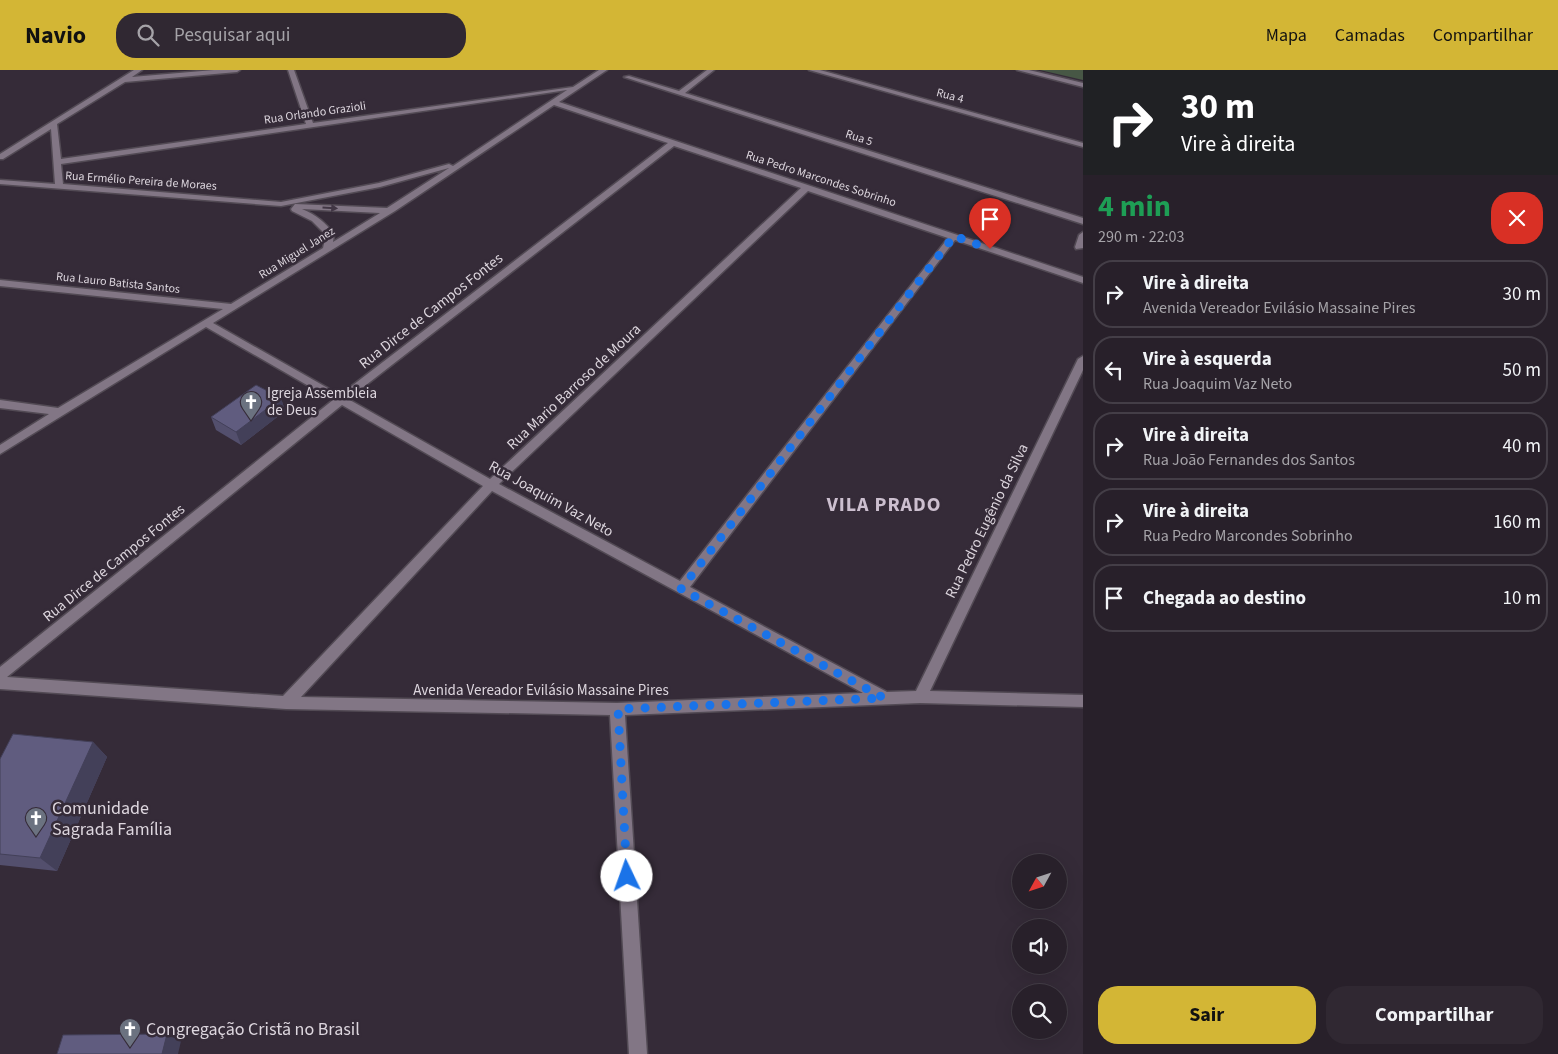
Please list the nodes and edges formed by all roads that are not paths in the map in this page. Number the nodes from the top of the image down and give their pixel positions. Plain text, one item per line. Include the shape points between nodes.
1 (139, 70) edge
2 (237, 70) edge
3 (290, 70) edge
4 (604, 70) edge
5 (711, 70) edge
6 (812, 70) edge
7 (1020, 70) edge
8 (627, 77) dead end
9 (123, 80) junction
10 (1083, 85) edge
11 (578, 87) junction
12 (681, 94) junction
13 (552, 102) junction
14 (310, 124) junction
15 (54, 125) junction
16 (673, 143) junction
17 (1083, 145) edge
18 (0, 157) edge
19 (56, 162) junction
20 (463, 162) junction
21 (0, 182) edge
22 (59, 188) junction
23 (807, 188) junction
24 (281, 204) junction
25 (388, 211) junction
26 (1083, 221) edge
27 (1083, 235) edge
28 (954, 236) junction
29 (1079, 247) dead end
30 (326, 250) junction
31 (1083, 280) edge
32 (0, 283) edge
33 (233, 307) junction
34 (207, 324) junction
35 (1083, 358) edge
36 (342, 399) junction
37 (0, 404) edge
38 (59, 412) junction
39 (0, 450) edge
40 (491, 485) junction
41 (681, 589) junction
42 (0, 675) edge
43 (0, 683) edge
44 (920, 697) junction
45 (884, 698) junction
46 (1083, 701) edge
47 (286, 703) junction
48 (618, 709) junction
49 (638, 1054) edge

1 - 9 street
2 - 9 street
3 - 14 street
4 - 11 street, Rua Miguel Janez
5 - 12 street
6 - 17 street, Rua 4
7 - 10 street
8 - 12 street, Rua 5
9 - 15 street
11 - 13 street, Rua Miguel Janez
11 - 14 street, Rua Orlando Grazioli
12 - 26 street, Rua 5
13 - 16 street, Rua Pedro Marcondes Sobrinho
13 - 20 street, Rua Miguel Janez
14 - 19 street, Rua Orlando Grazioli
15 - 18 street
15 - 19 street
16 - 23 street, Rua Pedro Marcondes Sobrinho
16 - 36 street, Rua Dirce de Campos Fontes
19 - 22 street
20 - 24 street, Rua Ermélio Pereira de Moraes via 380,185
20 - 25 street, Rua Miguel Janez
21 - 22 street, Rua Ermélio Pereira de Moraes
22 - 24 street, Rua Ermélio Pereira de Moraes
23 - 28 street, Rua Pedro Marcondes Sobrinho
23 - 40 street, Rua Mario Barroso de Moura
24 -> 25 street, Rua Ermélio Pereira de Moraes
24 - 30 street, Rua Ermélio Pereira de Moraes via 324,224 330,234
25 - 30 street, Rua Miguel Janez
27 - 29 street
28 - 31 street, Rua Pedro Marcondes Sobrinho
28 - 41 street
30 - 33 street, Rua Miguel Janez
32 - 33 street, Rua Lauro Batista Santos
33 - 34 street, Rua Miguel Janez
34 - 36 street, Rua Joaquim Vaz Neto
34 - 38 street, Rua Miguel Janez
35 - 44 street, Rua Pedro Eugênio da Silva
36 - 40 street, Rua Joaquim Vaz Neto
36 - 42 street, Rua Dirce de Campos Fontes
37 - 38 street
38 - 39 street, Rua Miguel Janez
40 - 41 street, Rua Joaquim Vaz Neto
40 - 47 street, Rua Mario Barroso de Moura
41 - 45 street, Rua Joaquim Vaz Neto
43 - 47 street, Avenida Vereador Evilásio Massaine Pires
44 - 45 street, Avenida Vereador Evilásio Massaine Pires
44 - 46 street, Avenida Vereador Evilásio Massaine Pires
45 - 48 street, Avenida Vereador Evilásio Massaine Pires
47 - 48 street, Avenida Vereador Evilásio Massaine Pires
48 - 49 street

